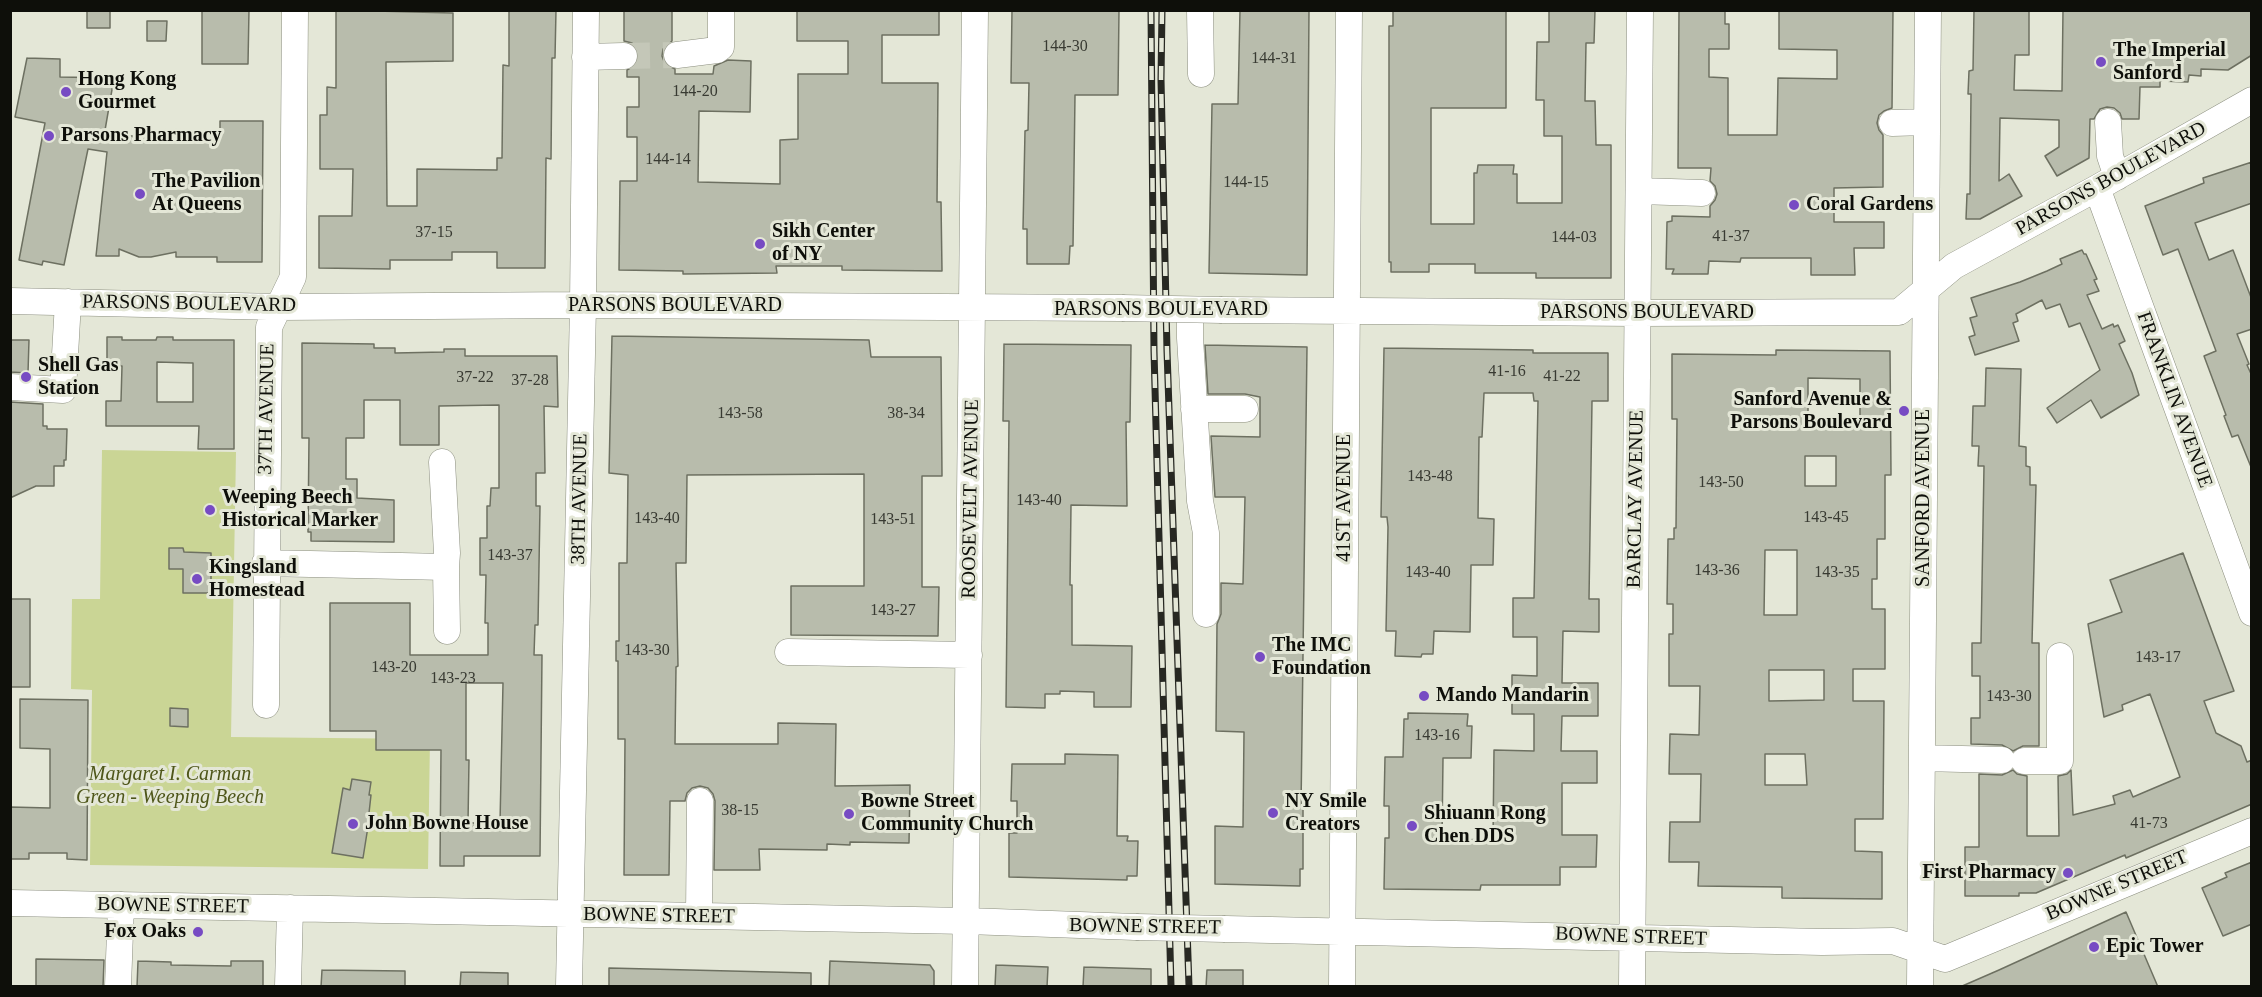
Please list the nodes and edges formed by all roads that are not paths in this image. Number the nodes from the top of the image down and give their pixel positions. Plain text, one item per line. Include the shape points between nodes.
1 (295, 10) edge
2 (586, 10) edge
3 (721, 10) edge
4 (975, 10) edge
5 (1200, 10) edge
6 (1350, 10) edge
7 (1640, 10) edge
8 (1928, 10) edge
9 (677, 55) tunnel mouth
10 (624, 56) tunnel mouth
11 (585, 57) junction
12 (1200, 74) dead end
13 (2252, 100) edge
14 (1927, 122) junction
15 (2108, 122) dead end
16 (1892, 123) dead end
17 (2107, 182) junction
18 (1639, 192) junction
19 (1702, 193) dead end
20 (1926, 290) junction
21 (10, 301) edge
22 (68, 302) junction
23 (583, 305) junction
24 (279, 307) junction
25 (972, 309) junction
26 (1190, 310) junction
27 (1347, 310) junction
28 (1638, 313) junction
29 (10, 387) edge
30 (1194, 409) junction
31 (1245, 409) dead end
32 (442, 462) dead end
33 (265, 563) junction
34 (446, 567) junction
35 (2252, 613) edge
36 (1206, 614) dead end
37 (447, 631) dead end
38 (788, 652) dead end
39 (969, 656) junction
40 (2060, 656) dead end
41 (266, 705) dead end
42 (1922, 758) junction
43 (700, 801) dead end
44 (2252, 831) edge
45 (10, 903) edge
46 (125, 905) junction
47 (290, 908) junction
48 (572, 915) junction
49 (699, 916) junction
50 (967, 921) junction
51 (1342, 930) junction
52 (1632, 937) junction
53 (1921, 951) junction
54 (118, 987) edge
55 (127, 987) edge
56 (288, 987) edge
57 (569, 987) edge
58 (965, 987) edge
59 (1342, 987) edge
60 (1632, 987) edge
61 (1920, 987) edge

1 - 24 street, 37TH AVENUE via 293,277
2 - 11 street, 38TH AVENUE
3 - 9 street via 721,47
4 - 25 street, ROOSEVELT AVENUE
5 - 12 street
6 - 27 street, 41ST AVENUE
7 - 18 street, BARCLAY AVENUE
8 - 14 street, SANFORD AVENUE
10 - 11 street
11 - 23 street, 38TH AVENUE
13 - 17 street, PARSONS BOULEVARD
14 - 16 street
14 - 20 street, SANFORD AVENUE
15 - 17 street, FRANKLIN AVENUE
17 - 20 street, PARSONS BOULEVARD via 1954,266
17 - 35 street, FRANKLIN AVENUE
18 - 19 street
18 - 28 street, BARCLAY AVENUE
20 - 28 street, PARSONS BOULEVARD via 1899,312
20 - 42 street, SANFORD AVENUE
21 - 22 street, PARSONS BOULEVARD
22 - 24 street, PARSONS BOULEVARD
22 - 29 street via 63,390
23 - 24 street, PARSONS BOULEVARD
23 - 25 street, PARSONS BOULEVARD
23 - 48 street, 38TH AVENUE
24 - 33 street, 37TH AVENUE via 269,327
25 - 26 street, PARSONS BOULEVARD, bridge
25 - 39 street, ROOSEVELT AVENUE
26 - 27 street, PARSONS BOULEVARD, bridge
26 - 30 street
27 - 28 street, PARSONS BOULEVARD
27 - 51 street, 41ST AVENUE
28 - 52 street, BARCLAY AVENUE
30 - 31 street
30 - 36 street via 1206,533
32 - 34 street
33 - 34 street
33 - 41 street, 37TH AVENUE
34 - 37 street
38 - 39 street
39 - 50 street, ROOSEVELT AVENUE
40 - 42 street via 2060,761
42 - 53 street, SANFORD AVENUE
43 - 49 street
44 - 53 street, BOWNE STREET via 1945,959
45 - 46 street, BOWNE STREET
46 - 47 street, BOWNE STREET
46 - 54 street
46 - 55 street
47 - 48 street, BOWNE STREET
47 - 56 street
48 - 49 street, BOWNE STREET
48 - 57 street, 38TH AVENUE
49 - 50 street, BOWNE STREET
50 - 51 street, BOWNE STREET, bridge
50 - 58 street, ROOSEVELT AVENUE
51 - 52 street, BOWNE STREET
51 - 59 street, 41ST AVENUE
52 - 53 street, BOWNE STREET via 1893,941
52 - 60 street, BARCLAY AVENUE
53 - 61 street, SANFORD AVENUE

